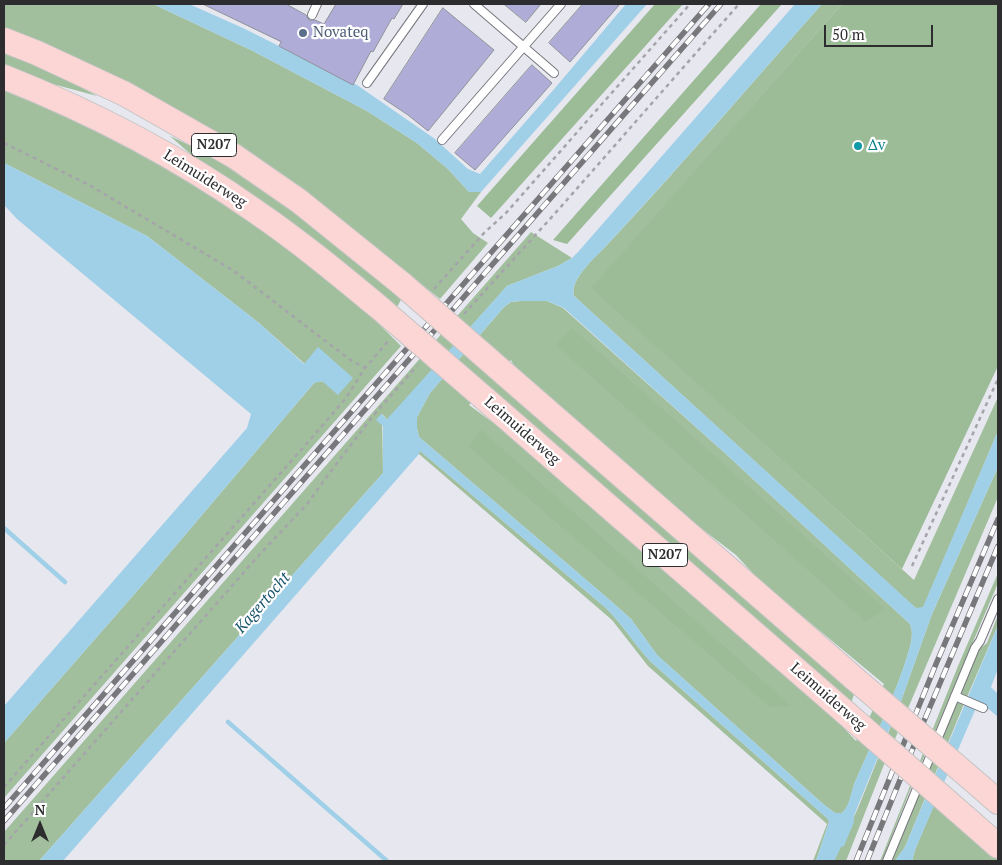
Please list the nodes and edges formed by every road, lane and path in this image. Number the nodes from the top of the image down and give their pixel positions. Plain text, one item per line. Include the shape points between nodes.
1 (317, 4) edge
2 (423, 4) edge
3 (474, 4) edge
4 (561, 4) edge
5 (690, 4) edge
6 (739, 4) edge
7 (312, 15) dead end
8 (4, 40) edge
9 (523, 46) junction
10 (554, 73) dead end
11 (4, 77) edge
12 (367, 83) dead end
13 (442, 140) dead end
14 (4, 143) edge
15 (496, 222) dead end
16 (464, 314) dead end
17 (419, 365) dead end
18 (365, 368) dead end
19 (360, 375) dead end
20 (998, 379) edge
21 (912, 566) dead end
22 (998, 598) edge
23 (955, 696) junction
24 (983, 708) dead end
25 (4, 787) edge
26 (990, 795) edge
27 (4, 845) edge
28 (998, 846) edge
29 (887, 861) edge

1 - 7 lane
2 - 12 lane
3 - 9 lane
4 - 9 lane
5 - 15 path
6 - 16 path
8 - 26 main road, N207, bridge via 126,94 234,156 299,201 402,284
9 - 10 lane
9 - 13 lane
11 - 28 main road, Leimuiderweg / N207, bridge via 111,124 173,158 255,210 318,256
14 - 18 path via 89,185 234,271
17 - 27 path via 373,416 308,503
19 - 25 path via 322,426
20 - 21 path
22 - 23 lane
23 - 24 lane
23 - 29 lane

